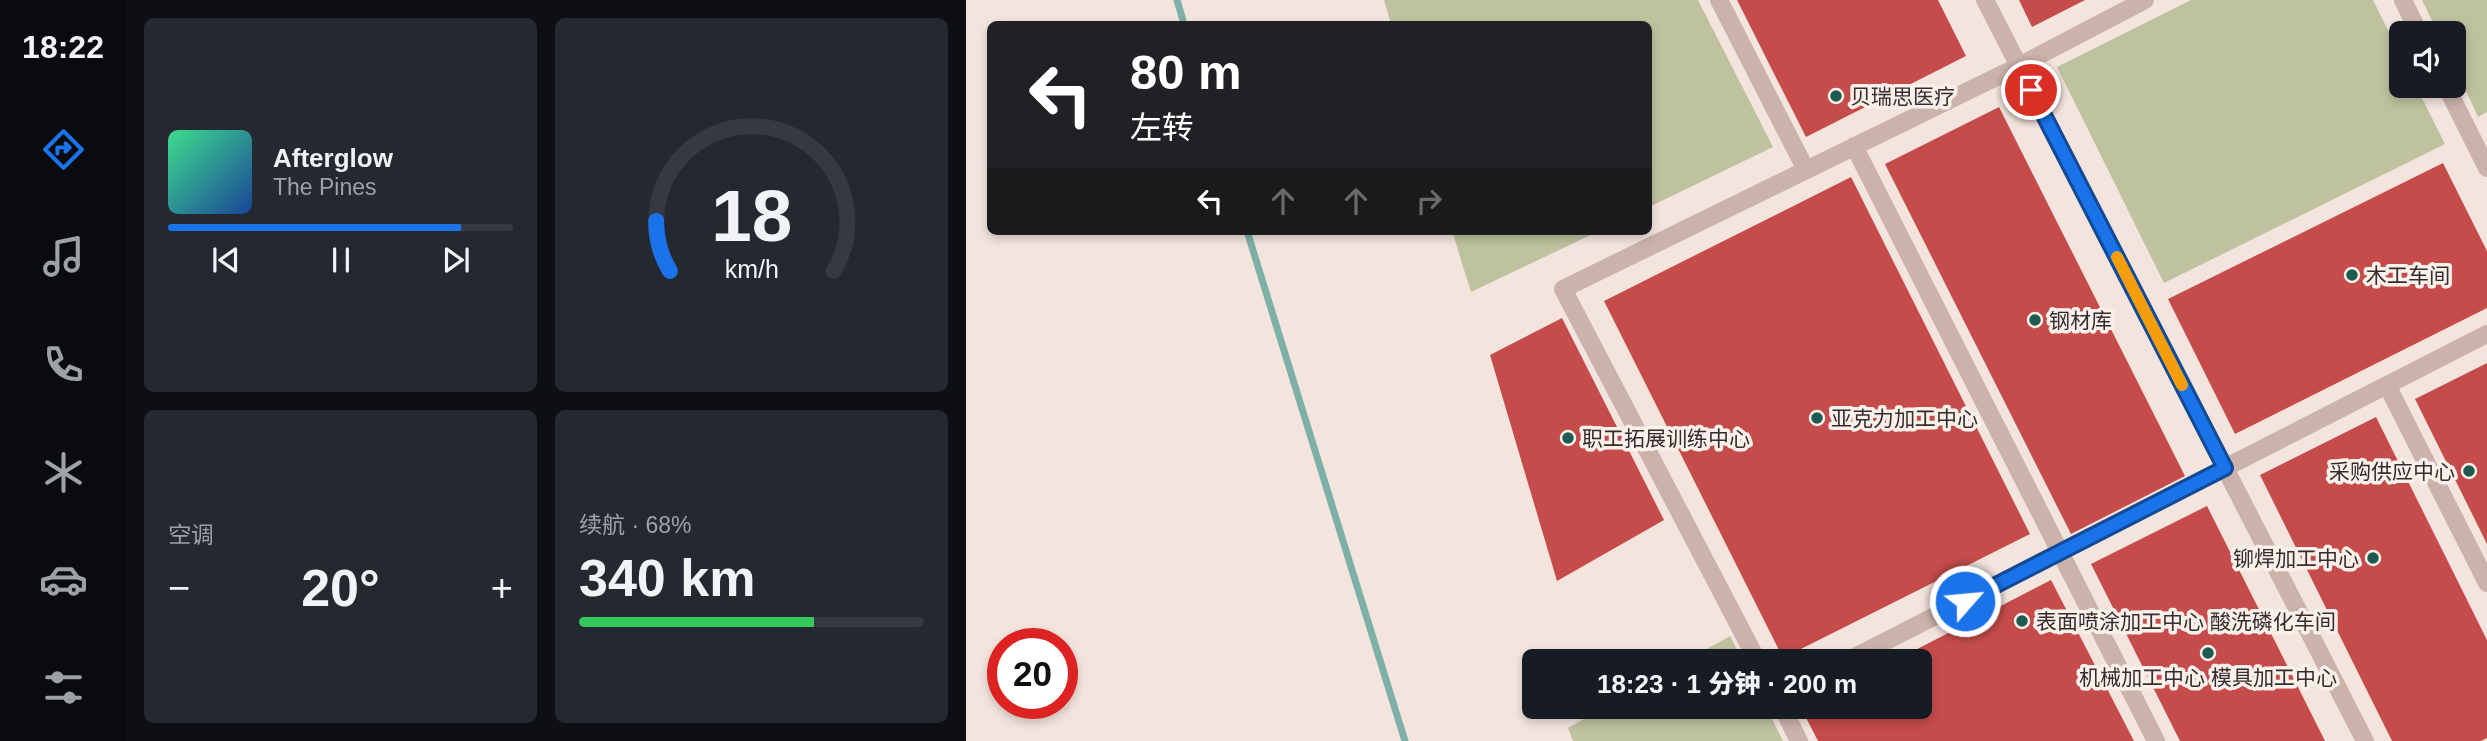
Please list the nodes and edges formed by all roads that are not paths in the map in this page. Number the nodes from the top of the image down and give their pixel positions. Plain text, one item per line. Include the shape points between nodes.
1 (1719, 0) edge
2 (1985, 0) edge
3 (2145, 0) edge
4 (2403, 0) edge
5 (2413, 21) edge
6 (2019, 66) junction
7 (2452, 98) edge
8 (1854, 146) junction
9 (2487, 168) edge
10 (1806, 170) junction
11 (2487, 334) edge
12 (2386, 385) junction
13 (2225, 468) junction
14 (2060, 552) junction
15 (2487, 583) edge
16 (1751, 649) edge
17 (1870, 649) edge
18 (1788, 719) edge
19 (1799, 741) edge
20 (2156, 741) edge
21 (2365, 741) edge

1 - 10 lane
2 - 6 lane
3 - 6 lane
4 - 5 lane
6 - 8 lane
6 - 13 lane
7 - 9 lane
8 - 10 lane
8 - 14 lane
10 - 16 lane via 1563,289
11 - 12 lane
12 - 13 lane
12 - 15 lane
13 - 14 lane
13 - 21 lane
14 - 17 lane
14 - 20 lane
18 - 19 lane

